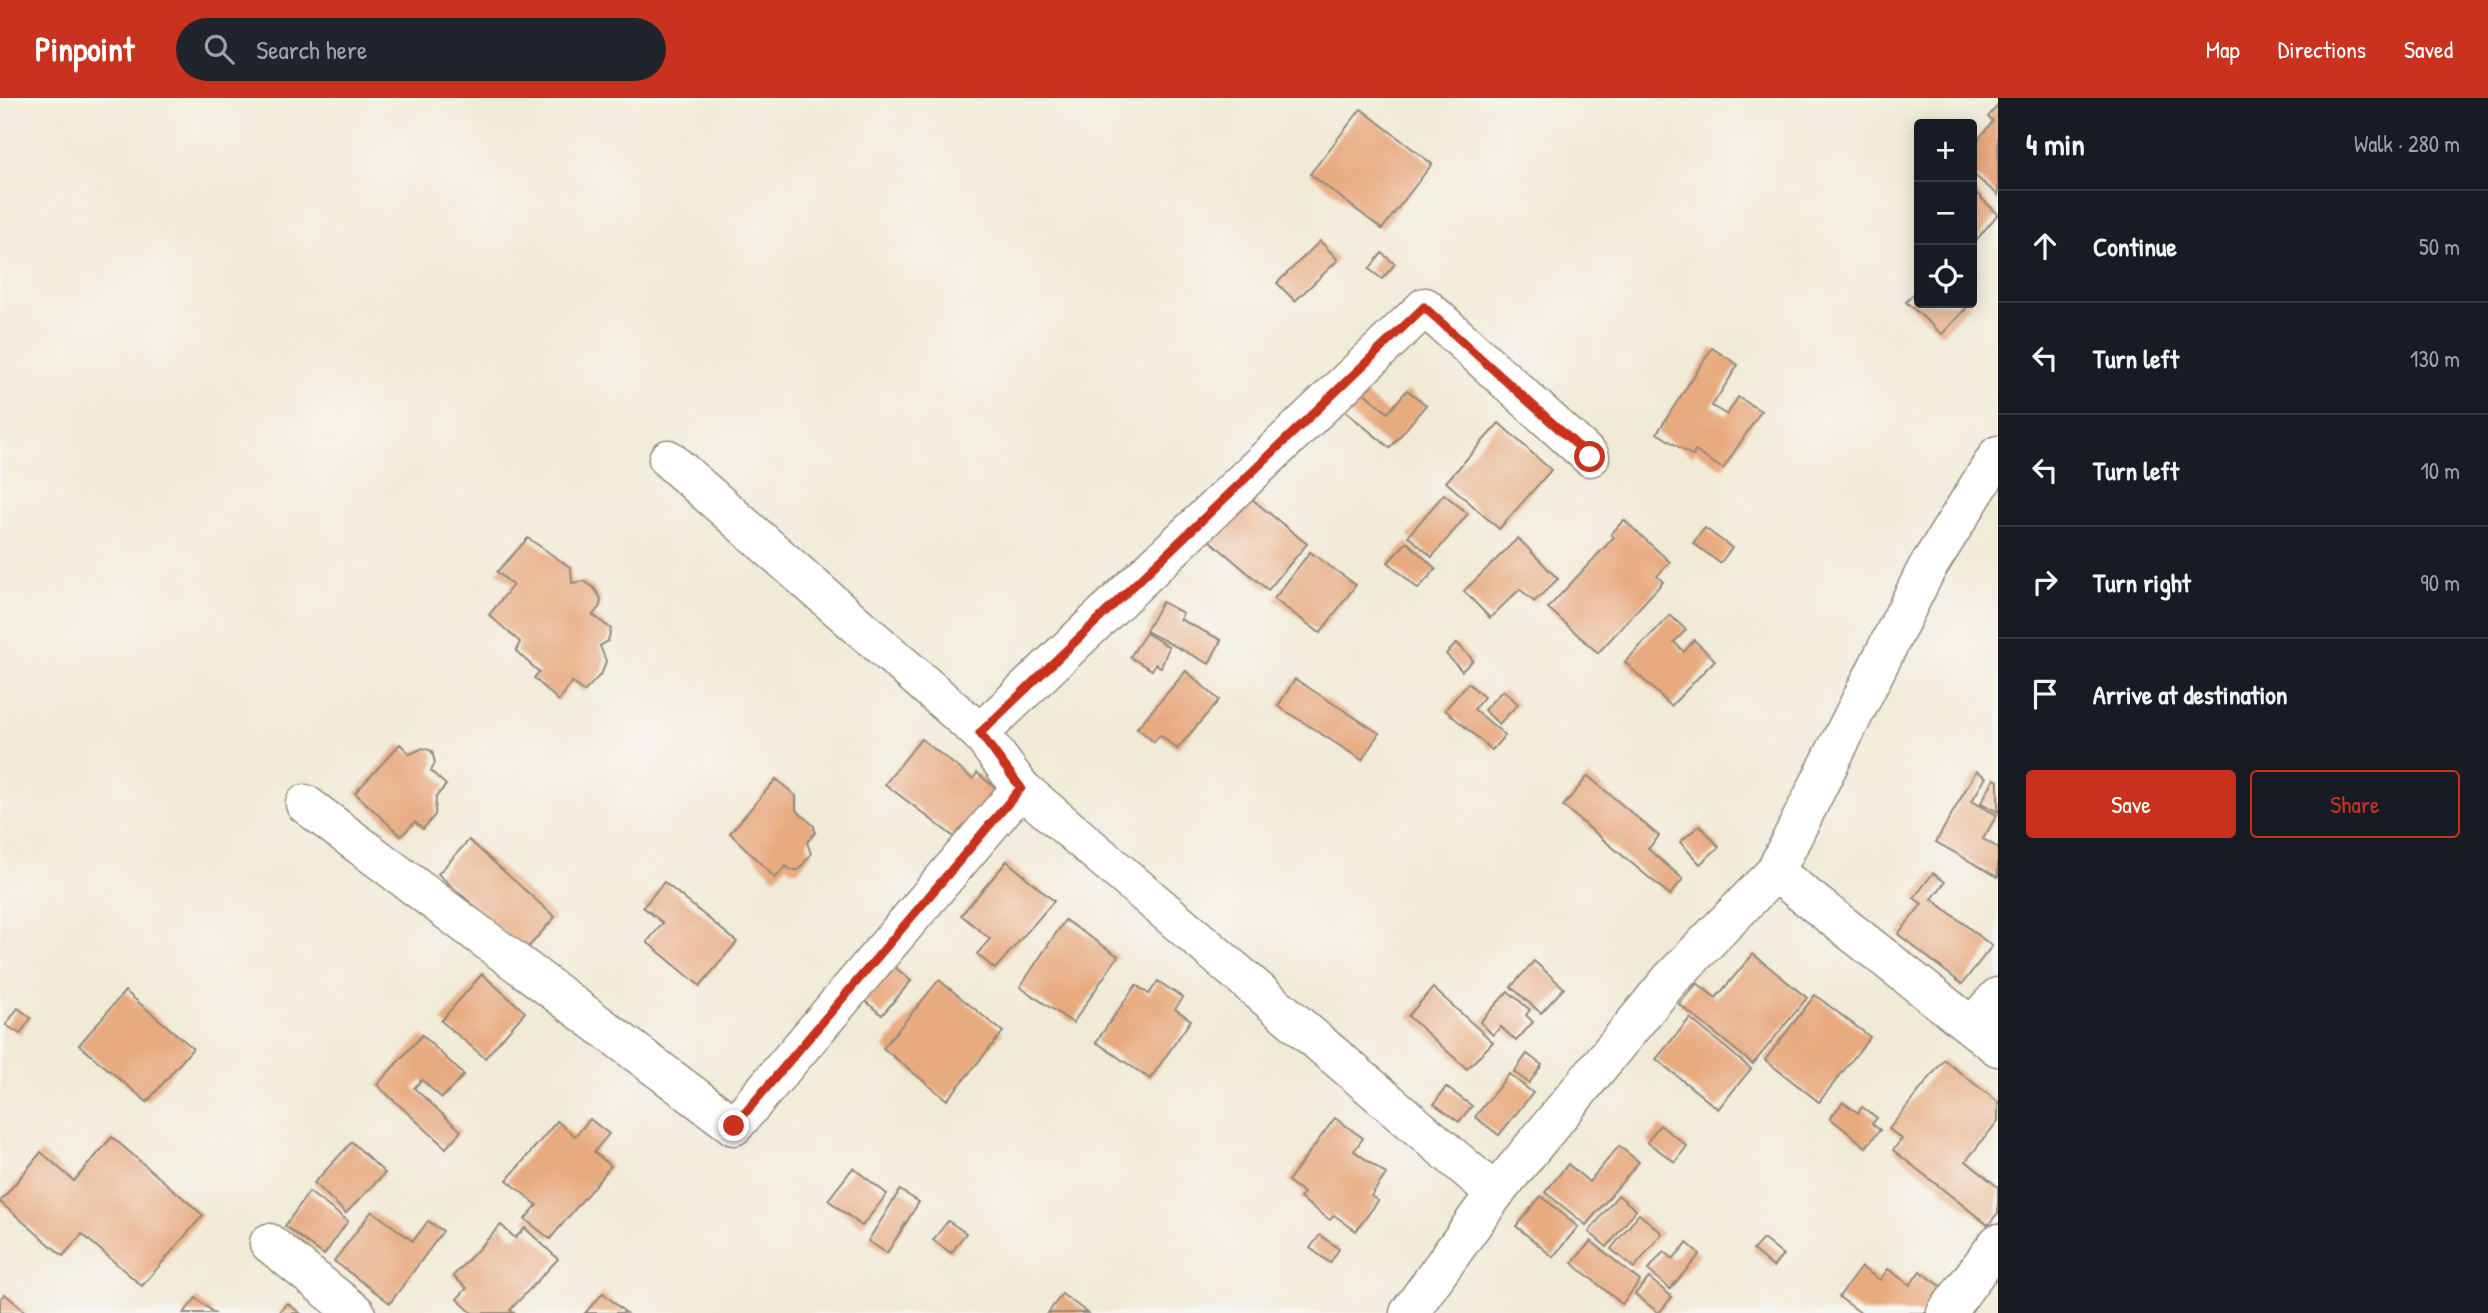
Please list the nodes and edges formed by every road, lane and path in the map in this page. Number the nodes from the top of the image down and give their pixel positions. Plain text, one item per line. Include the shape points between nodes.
1 (1998, 455) edge
2 (1590, 457) dead end
3 (668, 459) dead end
4 (980, 733) junction
5 (1021, 788) junction
6 (305, 804) dead end
7 (1776, 872) junction
8 (1998, 997) edge
9 (1985, 1037) edge
10 (1495, 1193) junction
11 (269, 1243) dead end
12 (1998, 1243) edge
13 (356, 1313) edge
14 (1409, 1313) edge
15 (1946, 1313) edge

1 - 7 street via 1926,570
2 - 4 street via 1424,307
3 - 4 street
4 - 5 street
5 - 6 street via 734,1126
5 - 10 street
7 - 9 street
7 - 10 street via 1670,980
8 - 9 street
10 - 14 street
11 - 13 street
12 - 15 street

